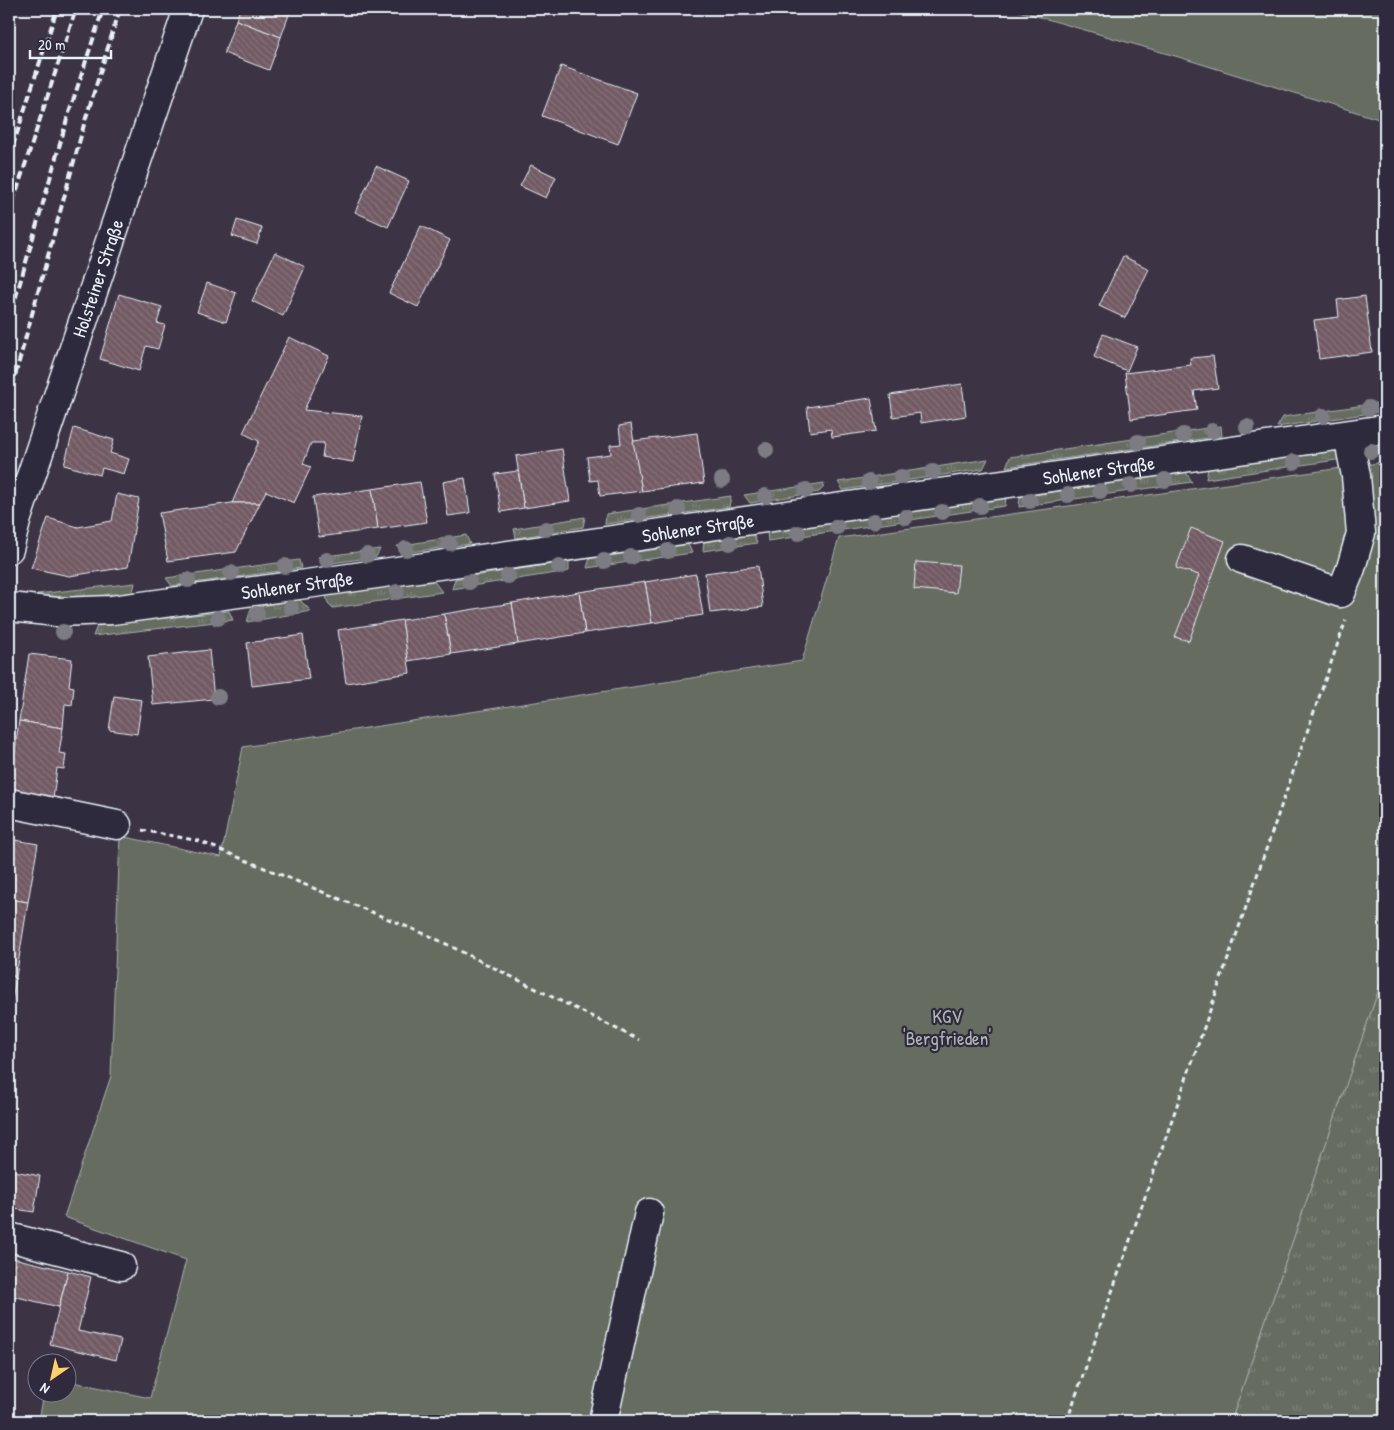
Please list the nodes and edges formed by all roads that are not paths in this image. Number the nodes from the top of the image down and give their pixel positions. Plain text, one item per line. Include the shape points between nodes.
1 (188, 9) edge
2 (1385, 429) edge
3 (1348, 434) junction
4 (9, 549) edge
5 (1242, 559) dead end
6 (9, 607) edge
7 (9, 803) edge
8 (117, 825) road end
9 (649, 1213) dead end
10 (9, 1237) edge
11 (121, 1266) dead end
12 (603, 1421) edge

1 - 4 street, Holsteiner Straße
2 - 3 street, Sohlener Straße
3 - 5 street via 1361,533 1341,593
3 - 6 street, Sohlener Straße via 112,610 58,612
7 - 8 street
9 - 12 street
10 - 11 street

